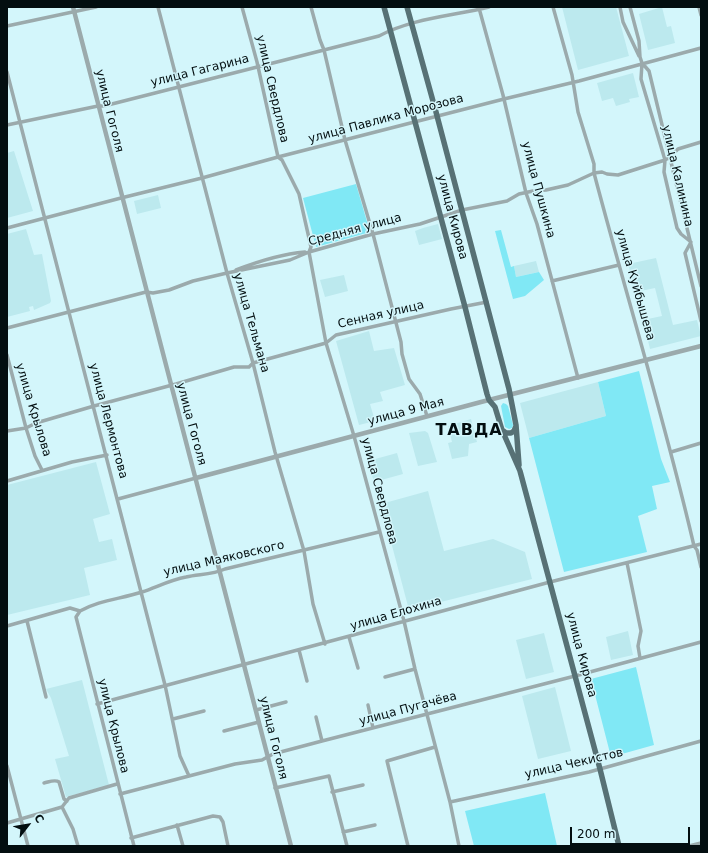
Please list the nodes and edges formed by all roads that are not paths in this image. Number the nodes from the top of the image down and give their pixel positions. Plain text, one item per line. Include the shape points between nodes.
1 (96, 7) edge
2 (158, 7) edge
3 (242, 7) edge
4 (311, 7) edge
5 (384, 7) edge
6 (407, 7) edge
7 (490, 7) edge
8 (553, 7) edge
9 (620, 7) edge
10 (630, 7) edge
11 (699, 7) edge
12 (480, 8) edge
13 (73, 9) edge
14 (701, 15) edge
15 (411, 24) junction
16 (7, 26) edge
17 (390, 30) junction
18 (701, 48) edge
19 (324, 50) junction
20 (640, 57) junction
21 (642, 64) junction
22 (258, 67) junction
23 (7, 72) edge
24 (573, 82) junction
25 (178, 87) junction
26 (504, 99) junction
27 (98, 106) junction
28 (437, 116) junction
29 (415, 122) junction
30 (20, 123) junction
31 (7, 125) edge
32 (345, 140) junction
33 (701, 142) edge
34 (278, 157) junction
35 (670, 157) junction
36 (665, 160) junction
37 (594, 173) junction
38 (202, 178) junction
39 (526, 193) junction
40 (122, 198) junction
41 (462, 210) junction
42 (441, 216) junction
43 (44, 219) junction
44 (7, 228) edge
45 (373, 234) junction
46 (690, 242) junction
47 (309, 252) junction
48 (619, 265) junction
49 (227, 273) junction
50 (552, 281) junction
51 (701, 286) edge
52 (146, 292) junction
53 (487, 302) junction
54 (465, 307) junction
55 (69, 311) junction
56 (701, 321) edge
57 (396, 322) junction
58 (7, 328) edge
59 (326, 343) junction
60 (701, 346) edge
61 (7, 356) edge
62 (646, 360) junction
63 (253, 364) junction
64 (578, 378) junction
65 (170, 386) junction
66 (510, 395) junction
67 (488, 400) junction
68 (94, 406) junction
69 (427, 416) junction
70 (516, 425) junction
71 (26, 428) junction
72 (502, 430) junction
73 (7, 431) edge
74 (354, 436) junction
75 (701, 443) edge
76 (671, 452) junction
77 (107, 455) junction
78 (276, 457) junction
79 (42, 470) junction
80 (520, 471) junction
81 (196, 478) junction
82 (7, 481) edge
83 (118, 499) junction
84 (379, 532) junction
85 (701, 544) edge
86 (694, 546) junction
87 (304, 551) junction
88 (627, 563) junction
89 (701, 567) edge
90 (219, 572) junction
91 (550, 582) junction
92 (141, 592) junction
93 (80, 611) junction
94 (27, 621) junction
95 (404, 621) junction
96 (7, 626) edge
97 (349, 637) junction
98 (701, 642) edge
99 (325, 644) junction
100 (299, 650) junction
101 (640, 658) junction
102 (244, 664) junction
103 (358, 668) dead end
104 (415, 669) junction
105 (575, 676) junction
106 (385, 677) dead end
107 (307, 680) dead end
108 (165, 685) junction
109 (46, 697) dead end
110 (286, 702) dead end
111 (97, 704) junction
112 (368, 705) dead end
113 (256, 710) junction
114 (204, 711) dead end
115 (428, 714) junction
116 (316, 717) dead end
117 (173, 719) junction
118 (259, 722) junction
119 (373, 728) junction
120 (224, 731) dead end
121 (322, 741) junction
122 (701, 741) edge
123 (435, 747) junction
124 (267, 758) junction
125 (7, 766) edge
126 (600, 769) junction
127 (189, 776) junction
128 (44, 783) dead end
129 (117, 784) junction
130 (363, 785) dead end
131 (276, 788) junction
132 (332, 792) junction
133 (120, 794) junction
134 (67, 801) junction
135 (450, 802) junction
136 (62, 807) junction
137 (22, 819) junction
138 (7, 823) edge
139 (177, 825) junction
140 (374, 825) dead end
141 (343, 832) junction
142 (131, 838) junction
143 (701, 843) edge
144 (28, 846) edge
145 (78, 846) edge
146 (134, 846) edge
147 (183, 846) edge
148 (228, 846) edge
149 (291, 846) edge
150 (347, 846) edge
151 (408, 846) edge
152 (459, 846) edge
153 (619, 846) edge
154 (688, 846) edge

1 - 13 street
2 - 25 street, улица Тельмана
3 - 22 street, улица Свердлова
4 - 19 street
5 - 17 main road, улица Кирова
6 - 15 main road, улица Кирова
7 - 12 street, улица Гагарина
8 - 24 street, улица Куйбышева
9 - 20 street, улица Калинина via 623,22
10 - 20 street, улица Калинина
11 - 14 street
12 - 15 street, улица Гагарина
12 - 26 street, улица Пушкина
13 - 16 street
13 - 27 street, улица Гоголя
15 - 17 street, улица Гагарина
15 - 28 main road, улица Кирова
17 - 19 street, улица Гагарина via 379,36
17 - 29 main road, улица Кирова
18 - 21 street, улица Павлика Морозова
19 - 22 street, улица Гагарина
19 - 32 street
20 - 21 street, улица Калинина
21 - 24 street, улица Павлика Морозова
21 - 35 street, улица Калинина via 649,71
21 - 36 street, улица Калинина via 641,79
22 - 25 street, улица Гагарина
22 - 34 street, улица Свердлова
23 - 30 street, улица Лермонтова
24 - 26 street, улица Павлика Морозова
24 - 37 street, улица Куйбышева via 578,112 594,164
25 - 27 street, улица Гагарина
25 - 38 street, улица Тельмана
26 - 28 street, улица Павлика Морозова
26 - 39 street, улица Пушкина
27 - 30 street, улица Гагарина
27 - 40 street, улица Гоголя
28 - 29 street, улица Павлика Морозова
28 - 41 main road, улица Кирова
29 - 32 street, улица Павлика Морозова
29 - 42 main road, улица Кирова
30 - 31 street, улица Гагарина
30 - 43 street, улица Лермонтова
32 - 34 street, улица Павлика Морозова
32 - 45 street
33 - 35 street, Средняя улица via 678,149
34 - 38 street, улица Павлика Морозова
34 - 47 street, улица Свердлова via 299,194 311,247
35 - 36 street, Средняя улица
35 - 46 street, улица Калинина
36 - 37 street, Средняя улица via 618,175
36 - 46 street, улица Калинина via 664,172 677,228
37 - 39 street, Средняя улица via 568,185
37 - 48 street, улица Куйбышева
38 - 40 street, улица Павлика Морозова
38 - 49 street, улица Тельмана
39 - 41 street, Средняя улица via 507,201
39 - 50 street, улица Пушкина
40 - 43 street, улица Павлика Морозова
40 - 52 street, улица Гоголя
41 - 42 street, Средняя улица
41 - 53 main road, улица Кирова
42 - 45 street, Средняя улица via 420,224
42 - 54 main road, улица Кирова
43 - 44 street, улица Павлика Морозова
43 - 55 street, улица Лермонтова
45 - 47 street, Средняя улица
45 - 57 street
46 - 51 street, улица Калинина
46 - 56 street, улица Калинина via 685,254
47 - 49 street, Средняя улица via 290,260
47 - 49 street via 287,254
47 - 59 street, улица Свердлова
48 - 50 street
48 - 62 street, улица Куйбышева
49 - 52 street, Средняя улица via 169,290
49 - 63 street, улица Тельмана
50 - 64 street, улица Пушкина
52 - 55 street, Средняя улица
52 - 65 street, улица Гоголя
53 - 54 street, Сенная улица
53 - 66 main road, улица Кирова
54 - 57 street, Сенная улица
54 - 67 main road, улица Кирова
55 - 58 street, Средняя улица
55 - 68 street, улица Лермонтова
57 - 59 street, Сенная улица via 336,335
57 - 69 street via 409,379 420,394
59 - 63 street, Сенная улица
59 - 74 street, улица Свердлова
60 - 62 street, улица 9 Мая
61 - 71 street, улица Крылова
62 - 64 street, улица 9 Мая
62 - 76 street, улица Куйбышева
63 - 65 street, Сенная улица
63 - 78 street, улица Тельмана
64 - 66 street, улица 9 Мая
65 - 68 street, Сенная улица
65 - 81 street, улица Гоголя
66 - 67 street, улица 9 Мая
66 - 70 main road, улица Кирова
67 - 69 street, улица 9 Мая
67 - 72 main road, улица Кирова via 495,408
68 - 71 street, Сенная улица
68 - 77 street, улица Лермонтова
69 - 74 street, улица 9 Мая
70 - 72 main road via 511,433
70 - 80 main road, улица Кирова
71 - 73 street, Сенная улица
71 - 79 street, улица Крылова
72 - 80 main road, улица Кирова
74 - 78 street, улица 9 Мая
74 - 84 street, улица Свердлова
75 - 76 street
76 - 86 street, улица Куйбышева
77 - 79 street, улица Крылова
77 - 83 street, улица Лермонтова
78 - 81 street, улица 9 Мая
78 - 87 street, улица Тельмана
79 - 82 street, улица Крылова
80 - 91 main road, улица Кирова
81 - 83 street, улица 9 Мая
81 - 90 street, улица Гоголя
83 - 92 street, улица Лермонтова
84 - 87 street, улица Маяковского
84 - 95 street, улица Свердлова
85 - 86 street, улица Елохина
86 - 88 street, улица Елохина
86 - 89 street, улица Куйбышева
87 - 90 street, улица Маяковского
87 - 99 street, улица Тельмана via 313,604
88 - 91 street, улица Елохина
88 - 101 street via 641,631 638,646
90 - 92 street, улица Маяковского via 175,580
90 - 102 street, улица Гоголя
91 - 95 street, улица Елохина
91 - 105 main road, улица Кирова
92 - 93 street, улица Маяковского via 90,605
92 - 108 street, улица Лермонтова
93 - 94 street, улица Маяковского via 70,608
93 - 111 street, улица Крылова via 76,617
94 - 96 street, улица Маяковского
94 - 109 street
95 - 97 street, улица Елохина
95 - 104 street, улица Свердлова
97 - 99 street, улица Елохина
97 - 103 street
98 - 101 street, улица Пугачёва
99 - 100 street, улица Елохина
100 - 102 street, улица Елохина
100 - 107 street
101 - 105 street, улица Пугачёва
102 - 108 street, улица Елохина
102 - 113 street, улица Гоголя
104 - 106 street
104 - 115 street, улица Свердлова
105 - 115 street, улица Пугачёва
105 - 126 main road, улица Кирова
108 - 111 street, улица Елохина
108 - 117 street, улица Лермонтова
110 - 113 street
111 - 129 street, улица Крылова
112 - 119 street
113 - 118 street, улица Гоголя
114 - 117 street
115 - 119 street, улица Пугачёва
115 - 123 street, улица Свердлова
116 - 121 street
117 - 127 street, улица Лермонтова via 180,756
118 - 120 street
118 - 124 street, улица Гоголя
119 - 121 street, улица Пугачёва
121 - 124 street, улица Пугачёва via 273,754
122 - 126 street, улица Чекистов
123 - 135 street, улица Свердлова
123 - 151 street via 387,761
124 - 127 street, улица Пугачёва
124 - 131 street, улица Гоголя
125 - 137 street
126 - 135 street, улица Чекистов
126 - 153 main road, улица Кирова
127 - 133 street, улица Пугачёва
128 - 134 street via 57,780
129 - 133 street, улица Крылова
129 - 134 street via 69,798
130 - 132 street
131 - 132 street via 329,776
131 - 149 street, улица Гоголя
132 - 141 street
133 - 142 street, улица Крылова
134 - 136 street
135 - 152 street, улица Свердлова
136 - 137 street
136 - 145 street
137 - 138 street
137 - 144 street
139 - 142 street
139 - 147 street
139 - 148 street via 212,816 220,817
140 - 141 street
141 - 150 street
142 - 146 street, улица Крылова
143 - 154 street

